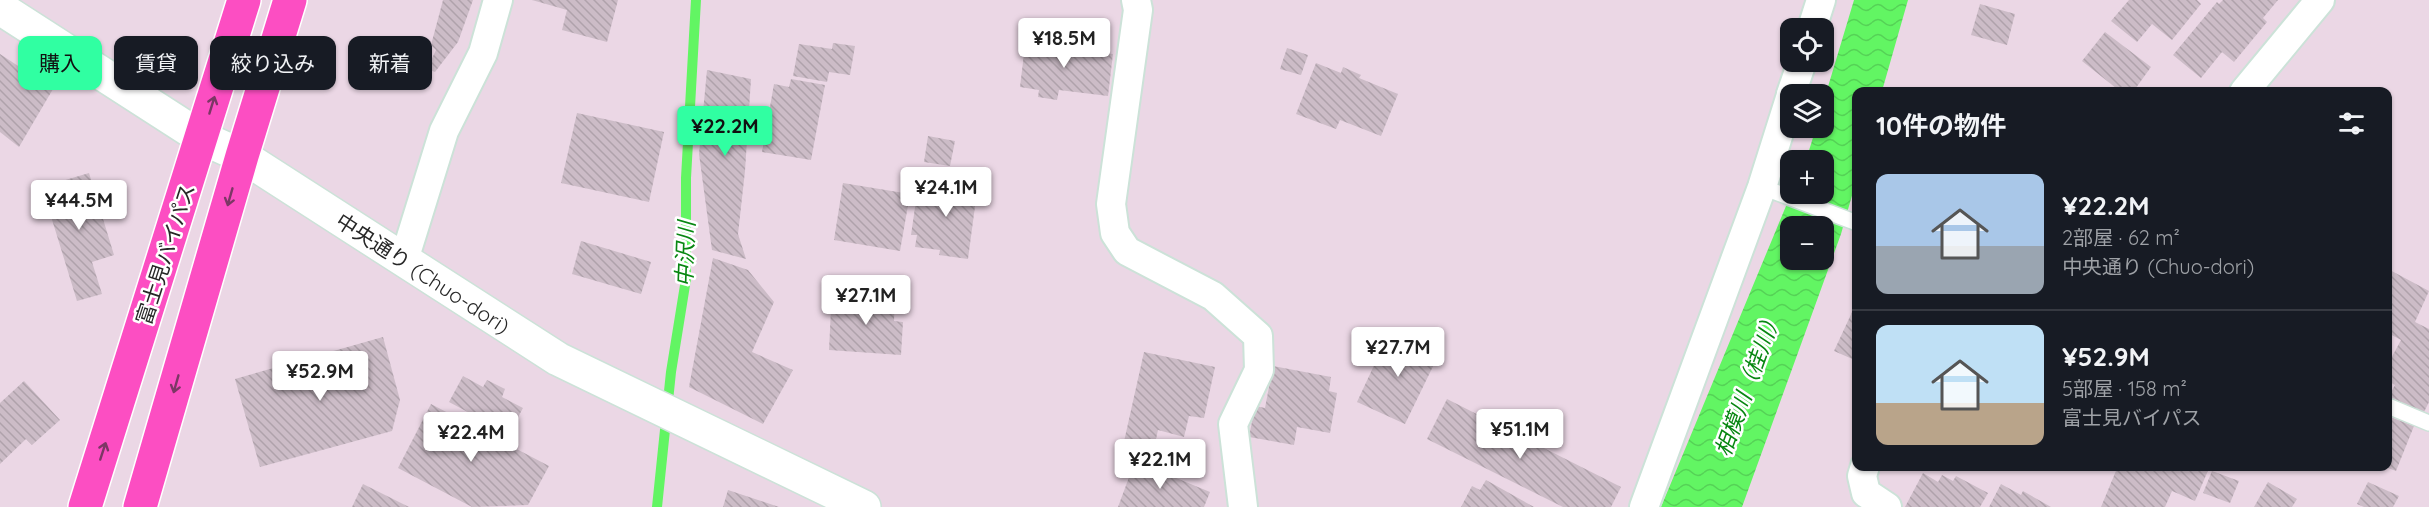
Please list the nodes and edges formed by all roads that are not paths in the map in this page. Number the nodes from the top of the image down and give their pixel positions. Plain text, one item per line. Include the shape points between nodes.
1 (244, 0) edge
2 (290, 0) edge
3 (498, 0) edge
4 (1136, 0) edge
5 (1821, 0) edge
6 (2320, 0) edge
7 (0, 8) edge
8 (1815, 18) edge
9 (2248, 87) edge
10 (202, 138) junction
11 (1781, 138) edge
12 (242, 156) junction
13 (1769, 190) junction
14 (1852, 221) edge
15 (404, 260) junction
16 (2392, 408) edge
17 (2429, 423) edge
18 (1864, 471) edge
19 (85, 507) edge
20 (141, 507) edge
21 (864, 507) edge
22 (1243, 507) edge
23 (1644, 507) edge
24 (1887, 507) edge

10 -> 1 highway, 富士見バイパス
2 - 12 highway
3 - 15 street via 483,53 444,131
4 - 22 street via 1138,10 1111,204 1115,233 1127,251 1213,296 1258,336 1259,370 1233,424
5 - 8 street
6 - 9 street
7 - 10 street, 中央通り (Chuo-dori)
10 - 12 street, 中央通り (Chuo-dori)
19 -> 10 highway, 富士見バイパス
11 - 13 street
12 - 15 street, 中央通り (Chuo-dori)
12 -> 20 highway
13 - 14 lane
13 - 23 street
15 - 21 street, 中央通り (Chuo-dori) via 558,359
16 - 17 lane
18 - 24 street via 1866,493

